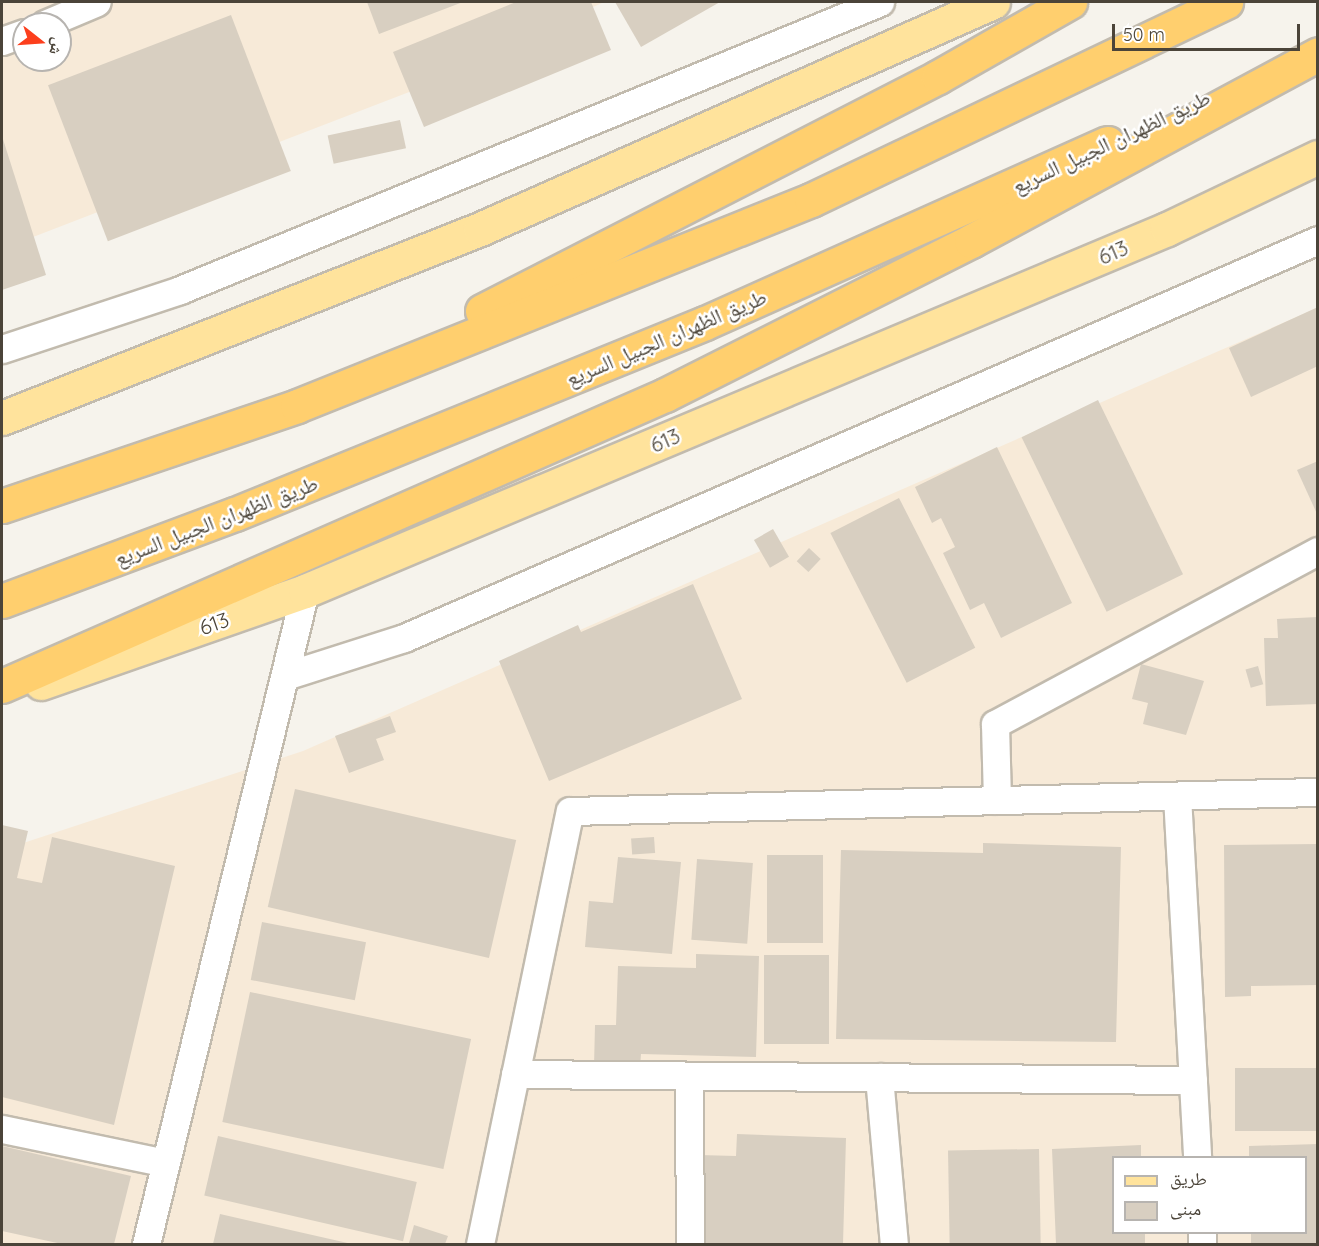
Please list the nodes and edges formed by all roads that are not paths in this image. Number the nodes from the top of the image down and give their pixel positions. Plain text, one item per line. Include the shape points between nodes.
1 (97, 2) edge
2 (880, 2) edge
3 (993, 2) edge
4 (1070, 2) edge
5 (1226, 2) edge
6 (72, 13) edge
7 (1317, 43) edge
8 (1317, 54) edge
9 (1317, 157) edge
10 (1317, 240) edge
11 (2, 349) edge
12 (297, 406) junction
13 (2, 418) edge
14 (2, 506) edge
15 (1317, 551) edge
16 (305, 591) junction
17 (2, 602) edge
18 (285, 676) junction
19 (2, 686) edge
20 (2, 697) edge
21 (1317, 792) edge
22 (1177, 796) junction
23 (998, 800) junction
24 (515, 1074) junction
25 (689, 1076) junction
26 (879, 1077) junction
27 (1193, 1080) junction
28 (2, 1129) edge
29 (1197, 1156) edge
30 (166, 1163) junction
31 (146, 1245) edge
32 (480, 1245) edge
33 (690, 1245) edge
34 (894, 1245) edge

1 - 6 street
2 - 11 street via 180,290
3 - 13 main road via 480,229
4 - 12 highway via 938,77
5 - 12 highway via 811,200
7 - 17 highway, طريق الظهران الجبيل السريع via 1039,176 705,323 235,514
8 - 19 highway via 971,241 665,395
9 - 16 main road, 613 via 1167,229
10 - 18 street via 404,639
12 - 14 highway
15 - 23 street via 995,724
16 - 18 street
16 - 20 main road, 613
18 - 30 street
21 - 22 street
22 - 23 street
22 - 27 street
23 - 24 street via 570,812
24 - 25 street
24 - 32 street
25 - 26 street
25 - 33 street
26 - 27 street
26 - 34 street
27 - 29 street
28 - 30 street
30 - 31 street

